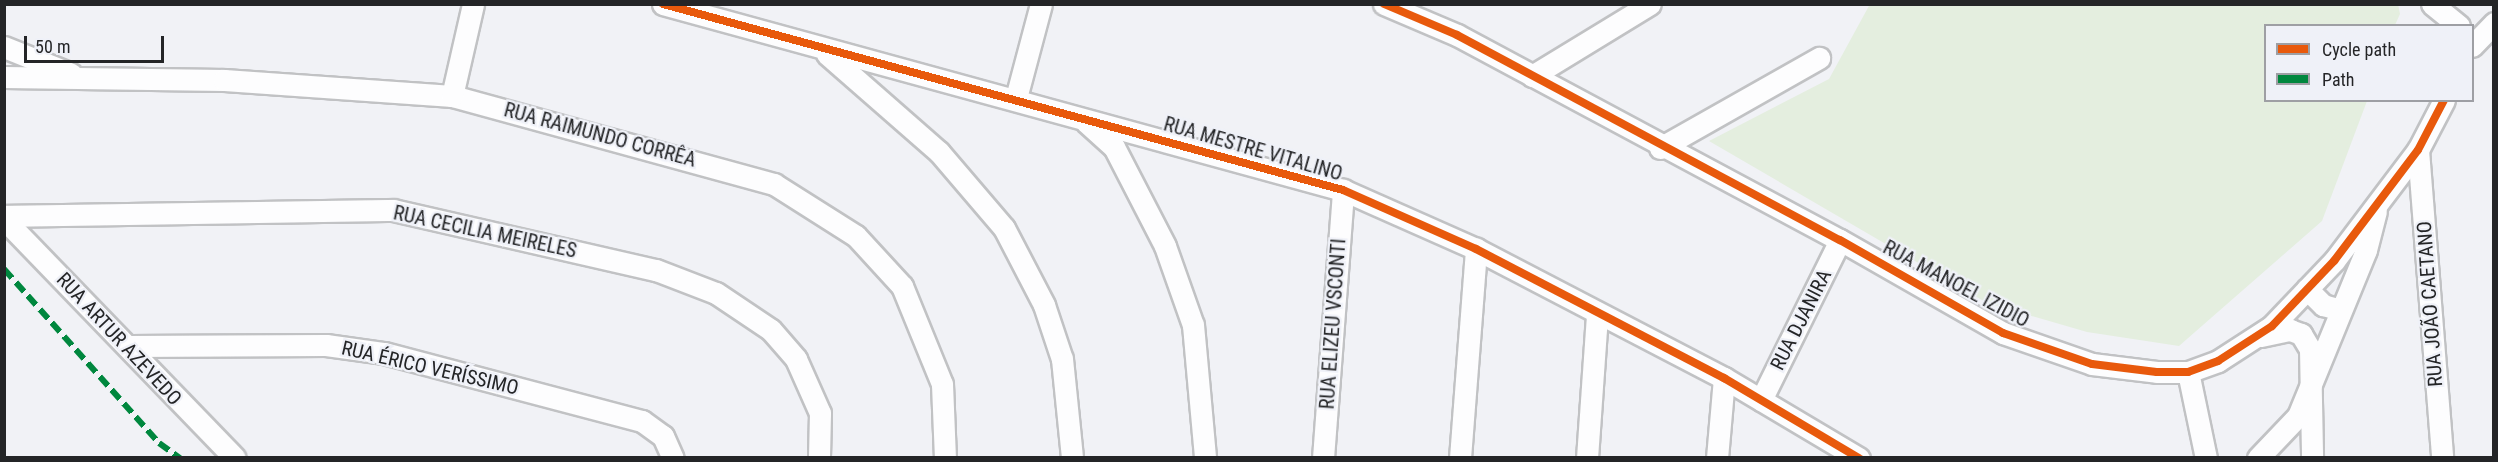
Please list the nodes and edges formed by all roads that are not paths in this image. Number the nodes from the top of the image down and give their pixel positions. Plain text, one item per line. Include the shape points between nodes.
1 (473, 4) edge
2 (663, 4) edge
3 (1041, 4) edge
4 (1650, 4) edge
5 (2432, 4) edge
6 (1394, 6) edge
7 (2493, 23) edge
8 (2457, 24) edge
9 (2474, 40) edge
10 (4, 47) edge
11 (825, 52) junction
12 (1819, 58) dead end
13 (1532, 76) junction
14 (4, 77) edge
15 (80, 78) junction
16 (452, 96) junction
17 (1016, 98) junction
18 (2443, 102) edge
19 (1082, 118) junction
20 (1660, 148) junction
21 (2418, 150) junction
22 (1343, 190) junction
23 (2380, 199) junction
24 (4, 217) edge
25 (1840, 240) junction
26 (1476, 249) junction
27 (2307, 289) junction
28 (2340, 310) junction
29 (1597, 315) junction
30 (2261, 336) junction
31 (129, 346) junction
32 (2188, 372) junction
33 (1724, 378) junction
34 (2310, 389) junction
35 (1761, 400) junction
36 (1838, 452) edge
37 (819, 457) edge
38 (235, 458) edge
39 (673, 458) edge
40 (825, 458) edge
41 (945, 458) edge
42 (1072, 458) edge
43 (1205, 458) edge
44 (1323, 458) edge
45 (1460, 458) edge
46 (1587, 458) edge
47 (1717, 458) edge
48 (1859, 458) edge
49 (2206, 458) edge
50 (2258, 458) edge
51 (2312, 458) edge
52 (2442, 458) edge

1 - 16 street
2 - 11 street, RUA MESTRE VITALINO
3 - 17 street
4 - 13 street
5 - 8 street
6 - 13 street, RUA MANOEL IZIDIO
7 - 9 street
10 - 15 street, RUA RAIMUNDO CORRÊA
11 - 17 street, RUA MESTRE VITALINO
11 - 42 street via 939,152 1004,228 1044,305 1062,359
12 - 20 street
13 - 20 street, RUA MANOEL IZIDIO
14 - 15 street, RUA RAIMUNDO CORRÊA
15 - 16 street, RUA RAIMUNDO CORRÊA via 224,80
16 - 41 street, RUA RAIMUNDO CORRÊA via 774,184 856,236 902,286 928,343 942,384
17 - 19 street, RUA MESTRE VITALINO
18 - 21 street, RUA MANOEL IZIDIO
19 - 22 street, RUA MESTRE VITALINO
19 - 43 street via 1114,147 1165,246 1193,325
20 - 25 street, RUA MANOEL IZIDIO
21 - 23 street, RUA MANOEL IZIDIO
21 - 52 street, RUA JOÃO CAETANO
22 - 26 street, RUA MESTRE VITALINO
22 - 44 street, RUA ELIZEU VSCONTI
23 - 27 street, RUA MANOEL IZIDIO
23 - 28 street, RUA MANOEL IZIDIO via 2366,250
24 - 31 street, RUA ARTUR AZEVEDO
24 - 37 street, RUA CECILIA MEIRELES via 393,210 656,270 716,293 771,330 796,359 820,413
25 - 32 street, RUA MANOEL IZIDIO via 2003,333 2092,364
25 - 35 street, RUA DJANIRA
26 - 29 street, RUA MESTRE VITALINO
26 - 45 street
27 - 28 street via 2323,306
27 - 30 street, RUA MANOEL IZIDIO
28 - 34 street, RUA MANOEL IZIDIO
29 - 33 street, RUA MESTRE VITALINO
29 - 46 street
30 - 32 street, RUA MANOEL IZIDIO via 2218,362
30 - 34 street via 2290,330 2301,334 2310,349
31 - 38 street, RUA ARTUR AZEVEDO
31 - 39 street, RUA ÉRICO VERÍSSIMO via 326,345 384,353 642,421 663,436
32 - 49 street
33 - 35 street, RUA MESTRE VITALINO
33 - 47 street
34 - 50 street via 2298,416
34 - 51 street
35 - 36 street, RUA MESTRE VITALINO
36 - 48 street, RUA MESTRE VITALINO
37 - 40 street

